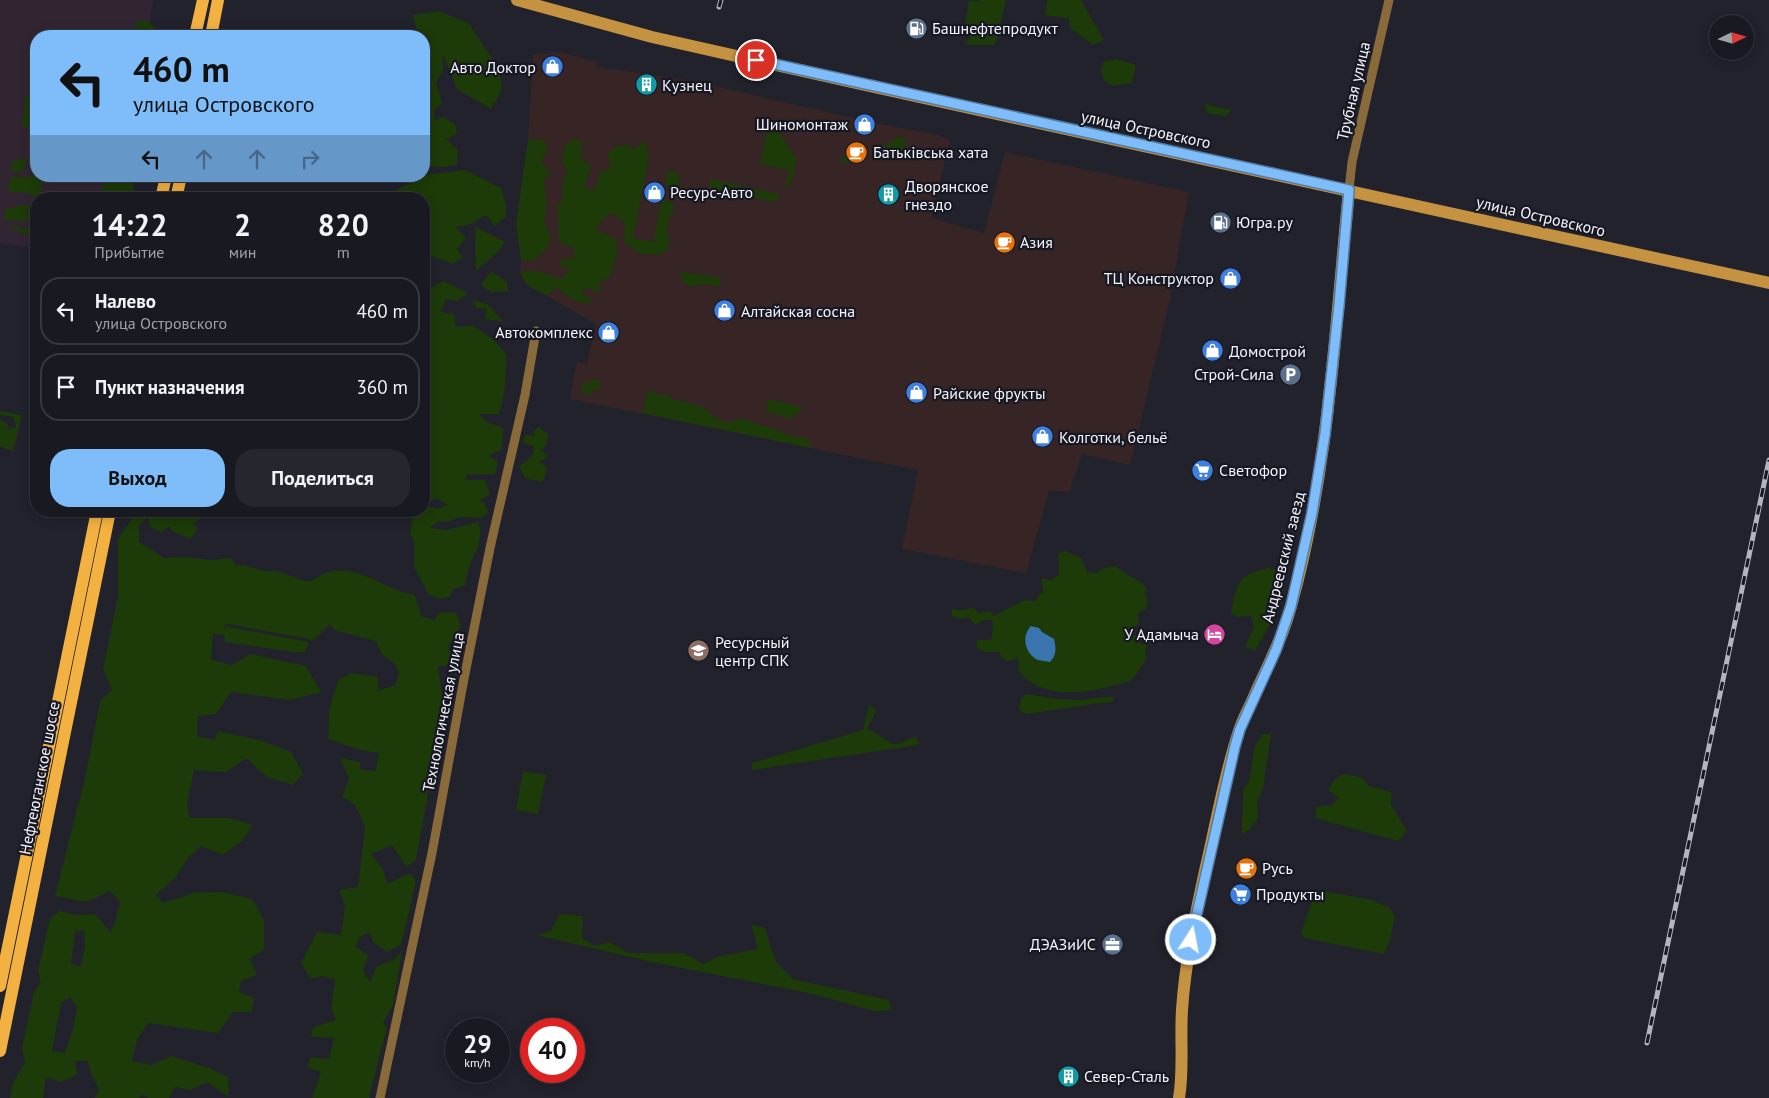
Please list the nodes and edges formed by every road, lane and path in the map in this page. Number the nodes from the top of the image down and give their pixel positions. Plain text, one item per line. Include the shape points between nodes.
1 (203, 0) edge
2 (218, 0) edge
3 (517, 0) edge
4 (1390, 0) edge
5 (196, 30) edge
6 (212, 30) edge
7 (1349, 190) junction
8 (1769, 283) edge
9 (536, 331) dead end
10 (96, 517) edge
11 (109, 517) edge
12 (0, 986) edge
13 (0, 1052) edge
14 (380, 1098) edge
15 (1178, 1098) edge

1 - 5 main road
2 - 6 main road
3 - 7 main road, улица Островского via 671,41
4 - 7 street, Трубная улица via 1352,162
7 - 8 main road, улица Островского
7 - 15 main road, Андреевский заезд via 1325,434 1312,513 1291,606 1276,650 1240,729 1228,773 1187,968 1182,1010 1182,1077
9 - 14 street, Технологическая улица
10 - 12 main road, Нефтеюганское шоссе
11 - 13 main road, Нефтеюганское шоссе

